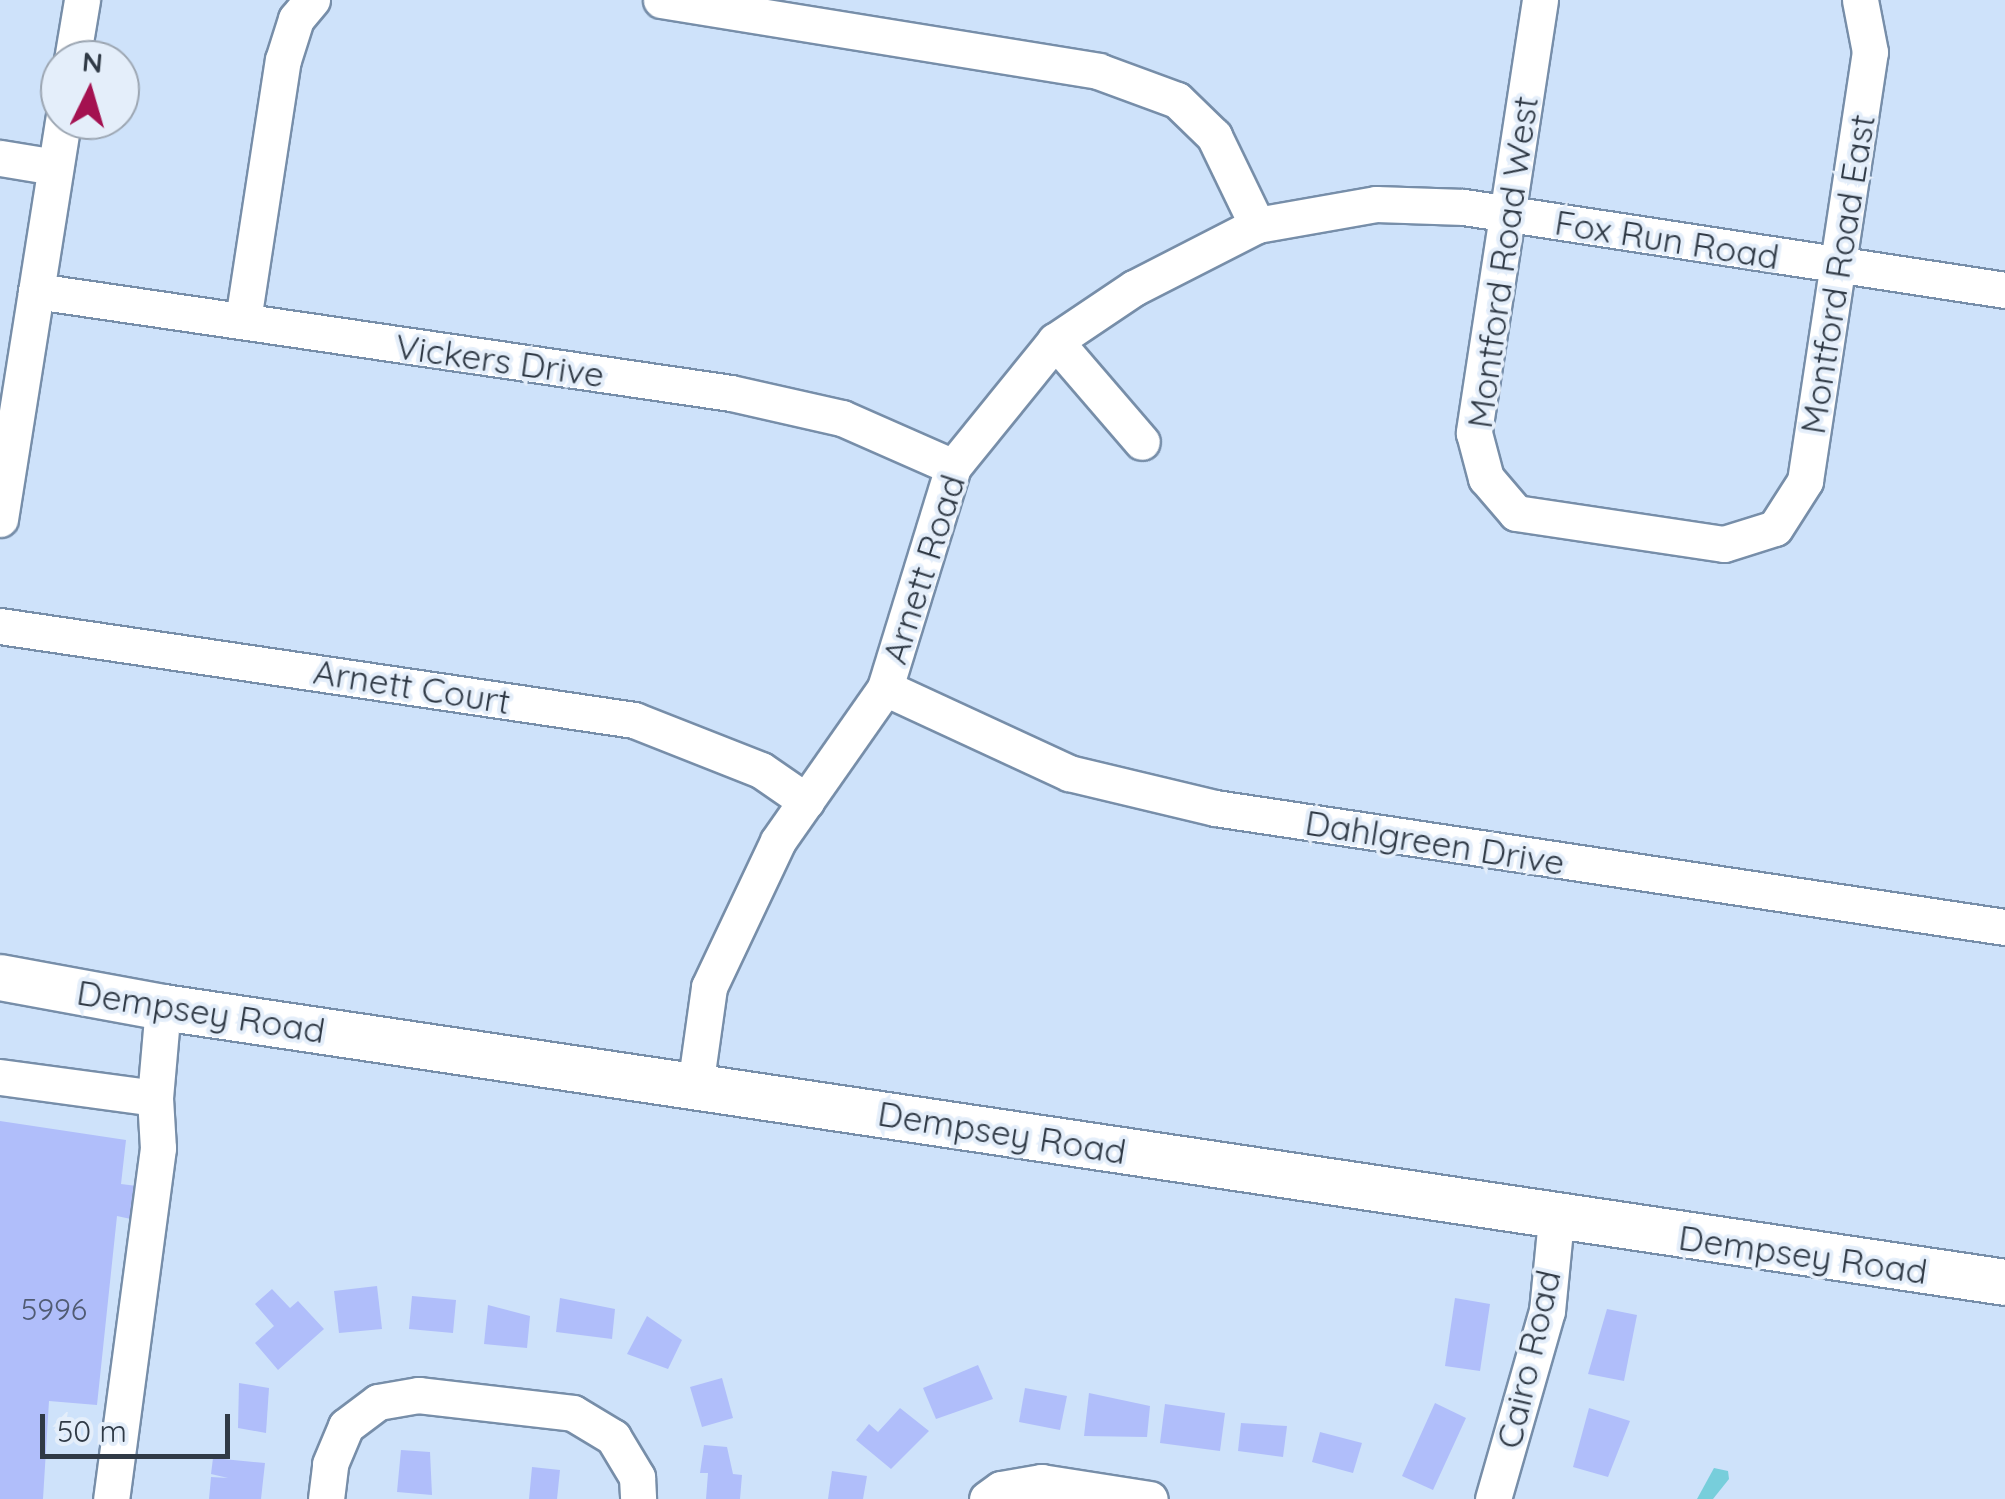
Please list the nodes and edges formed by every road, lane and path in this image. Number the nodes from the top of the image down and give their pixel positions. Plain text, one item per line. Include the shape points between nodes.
1 (82, 0) edge
2 (312, 0) edge
3 (661, 0) edge
4 (1540, 0) edge
5 (1864, 6) edge
6 (75, 40) edge
7 (60, 140) edge
8 (0, 158) edge
9 (55, 167) junction
10 (1506, 213) junction
11 (1257, 225) junction
12 (1837, 266) junction
13 (2005, 290) edge
14 (36, 291) junction
15 (243, 320) junction
16 (1055, 341) junction
17 (1142, 442) dead end
18 (953, 467) junction
19 (0, 519) edge
20 (1775, 528) joint
21 (0, 626) edge
22 (885, 688) junction
23 (806, 800) junction
24 (2005, 927) edge
25 (0, 976) edge
26 (162, 1007) junction
27 (0, 1077) edge
28 (695, 1087) junction
29 (154, 1098) junction
30 (1556, 1218) junction
31 (2005, 1282) edge
32 (111, 1499) edge
33 (326, 1499) edge
34 (638, 1499) edge
35 (988, 1499) edge
36 (1150, 1499) edge
37 (1493, 1499) edge

1 - 6 street
2 - 15 street via 296,19 283,60
3 - 11 street via 1098,71 1161,94 1214,136
4 - 10 street, Montford Road West
5 - 12 street, Montford Road East via 1870,52
7 - 9 street
8 - 9 street
9 - 14 street
10 - 11 street, Arnett Road via 1376,204
10 - 12 street, Fox Run Road
10 - 20 street, Montford Road West via 1474,433 1486,478 1516,512 1724,544
11 - 16 street, Arnett Road via 1134,288
12 - 13 street, Fox Run Road
12 - 20 street, Montford Road East via 1805,481
14 - 15 street, Vickers Drive
14 - 19 street
15 - 18 street, Vickers Drive via 731,393 842,418
16 - 17 street
16 - 18 street, Arnett Road
18 - 22 street, Arnett Road
21 - 23 street, Arnett Court via 634,720 761,770
22 - 23 street, Arnett Road
22 - 24 street, Dahlgreen Drive via 1069,773 1214,808
23 - 28 street, Arnett Road via 778,842 709,987
25 - 26 main road, Dempsey Road
26 - 28 main road, Dempsey Road
26 - 29 street
27 - 29 street
28 - 30 main road, Dempsey Road
29 - 32 street via 158,1148
30 - 31 main road, Dempsey Road
30 - 37 street, Cairo Road via 1547,1312
33 - 34 street via 330,1464 346,1426 378,1402 418,1396 573,1413 613,1437 637,1477
35 - 36 street via 1002,1489 1041,1482

